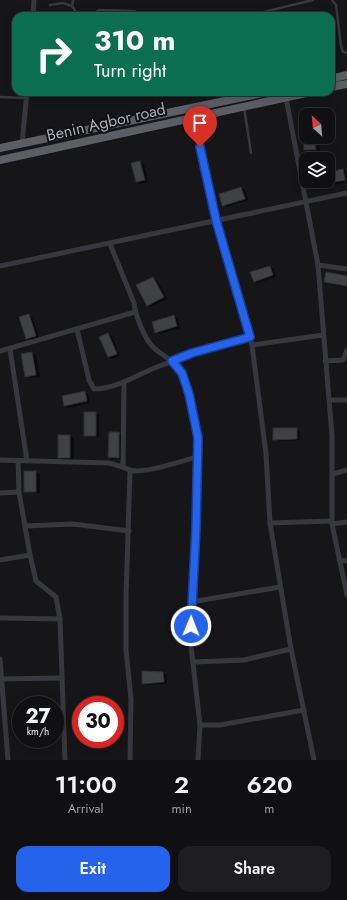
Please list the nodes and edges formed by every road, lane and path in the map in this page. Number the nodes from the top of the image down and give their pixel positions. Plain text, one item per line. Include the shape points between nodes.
1 (34, 0) edge
2 (74, 0) edge
3 (313, 0) edge
4 (332, 0) edge
5 (50, 4) dead end
6 (72, 6) junction
7 (33, 12) edge
8 (77, 12) edge
9 (96, 12) edge
10 (135, 12) edge
11 (264, 12) edge
12 (347, 53) edge
13 (347, 75) edge
14 (335, 78) edge
15 (347, 84) edge
16 (335, 87) edge
17 (14, 96) edge
18 (27, 96) edge
19 (248, 96) edge
20 (294, 96) edge
21 (0, 97) edge
22 (286, 98) junction
23 (244, 107) junction
24 (193, 118) junction
25 (22, 143) junction
26 (0, 148) edge
27 (251, 153) dead end
28 (0, 160) edge
29 (347, 193) edge
30 (306, 201) junction
31 (216, 220) junction
32 (110, 244) junction
33 (318, 265) junction
34 (0, 266) edge
35 (347, 269) edge
36 (135, 312) junction
37 (77, 329) junction
38 (323, 335) junction
39 (250, 337) junction
40 (252, 345) junction
41 (10, 349) junction
42 (347, 350) edge
43 (0, 351) edge
44 (172, 361) junction
45 (325, 361) junction
46 (124, 382) junction
47 (330, 400) junction
48 (347, 400) edge
49 (199, 456) junction
50 (0, 460) edge
51 (18, 461) junction
52 (27, 461) junction
53 (123, 467) junction
54 (347, 470) edge
55 (130, 471) junction
56 (333, 474) junction
57 (19, 492) junction
58 (0, 493) edge
59 (347, 522) edge
60 (270, 523) junction
61 (332, 523) junction
62 (25, 526) junction
63 (129, 531) junction
64 (30, 555) junction
65 (0, 560) edge
66 (339, 560) junction
67 (347, 561) edge
68 (280, 587) junction
69 (347, 595) edge
70 (191, 602) junction
71 (0, 618) edge
72 (60, 619) junction
73 (290, 649) junction
74 (0, 659) edge
75 (194, 662) junction
76 (62, 678) junction
77 (0, 679) edge
78 (304, 710) junction
79 (200, 725) junction
80 (8, 760) edge
81 (65, 760) edge
82 (130, 760) edge
83 (198, 760) edge
84 (314, 760) edge

1 - 7 street
2 - 6 lane
3 - 11 lane
4 - 12 lane via 336,5 341,46 343,52
5 - 6 lane via 63,3
6 - 8 lane
9 - 10 lane via 130,9
13 - 14 highway
15 - 16 highway
17 - 21 lane
18 - 25 street
19 - 25 highway, Benin Agbor road
20 - 22 highway, Benin Agbor road
22 - 23 highway, Benin Agbor road
22 - 30 street
23 - 24 highway, Benin Agbor road
23 - 27 lane
24 - 28 highway, Benin Agbor road
24 - 31 street
25 - 26 highway, Benin Agbor road
29 - 30 street
30 - 31 street
30 - 33 street
31 - 32 street
31 - 39 street
32 - 34 street
32 - 36 street via 134,303
33 - 35 street
33 - 38 street
36 - 37 street
36 - 44 street via 152,346
37 - 41 street
37 - 46 street via 91,386 100,389
38 - 40 street
38 - 45 street
39 - 40 street
39 - 44 street
40 - 60 street via 266,454
41 - 43 street
41 - 52 street
42 - 45 street via 343,360
44 - 46 street
44 - 49 street via 182,373 189,394
45 - 47 street
46 - 53 street
47 - 48 street
47 - 56 street
49 - 55 street via 165,466
49 - 70 street
50 - 51 street
51 - 52 street
51 - 57 street
52 - 53 street via 110,463
53 - 55 street
54 - 56 street
55 - 63 street
56 - 61 street
57 - 58 street
57 - 62 street
59 - 61 street
60 - 61 street
60 - 68 street
61 - 66 street
62 - 63 street via 73,524
62 - 64 street
63 - 82 street via 126,627 131,699
64 - 65 street
64 - 72 street via 36,581 56,597
66 - 67 street
66 - 69 street
68 - 70 street
68 - 73 street
70 - 75 street via 190,637
71 - 72 street
72 - 76 street
73 - 75 street via 244,660
73 - 78 street
74 - 77 street
75 - 79 street
76 - 77 street
76 - 81 street
77 - 80 street
78 - 79 street via 220,725
78 - 84 street
79 - 83 street

